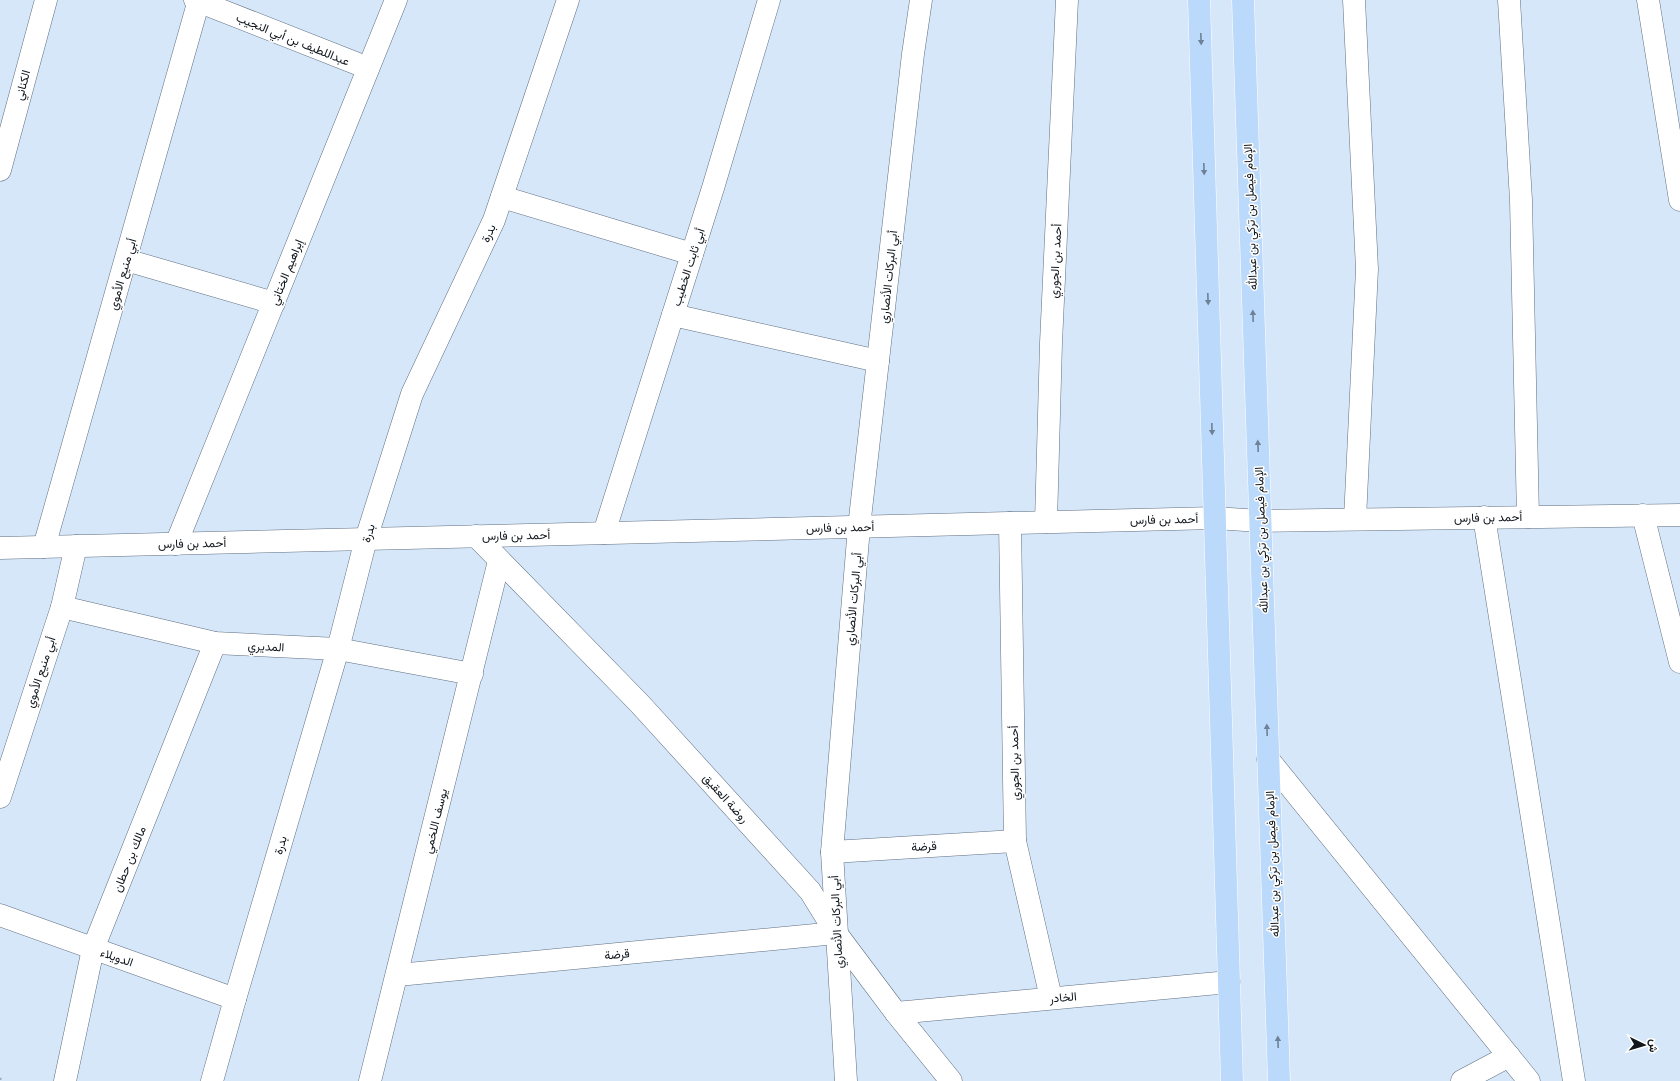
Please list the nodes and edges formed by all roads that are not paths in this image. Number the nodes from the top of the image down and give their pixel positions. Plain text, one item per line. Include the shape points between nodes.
1 (46, 0) edge
2 (198, 0) edge
3 (396, 0) edge
4 (568, 0) edge
5 (769, 0) edge
6 (921, 0) edge
7 (1067, 0) edge
8 (1199, 0) edge
9 (1243, 0) edge
10 (1354, 0) edge
11 (1510, 0) edge
12 (1648, 0) edge
13 (368, 68) junction
14 (1, 162) edge
15 (502, 198) junction
16 (1680, 200) edge
17 (692, 254) junction
18 (126, 260) junction
19 (274, 303) junction
20 (673, 316) junction
21 (878, 361) junction
22 (1643, 515) junction
23 (1680, 515) edge
24 (1484, 517) junction
25 (1528, 517) junction
26 (1215, 518) junction
27 (1355, 519) junction
28 (1260, 521) junction
29 (1046, 522) junction
30 (1010, 523) junction
31 (859, 527) junction
32 (604, 533) junction
33 (476, 536) junction
34 (366, 539) junction
35 (176, 544) junction
36 (76, 546) junction
37 (44, 547) junction
38 (0, 548) edge
39 (499, 561) junction
40 (62, 606) junction
41 (215, 643) junction
42 (338, 649) junction
43 (1680, 662) edge
44 (472, 674) junction
45 (1268, 760) junction
46 (0, 797) edge
47 (1015, 841) junction
48 (832, 852) junction
49 (0, 915) edge
50 (836, 934) junction
51 (93, 949) junction
52 (398, 975) junction
53 (1229, 982) junction
54 (1051, 998) junction
55 (234, 999) junction
56 (896, 1013) junction
57 (1509, 1056) junction
58 (65, 1081) edge
59 (212, 1081) edge
60 (370, 1081) edge
61 (846, 1081) edge
62 (951, 1081) edge
63 (1232, 1081) edge
64 (1279, 1081) edge
65 (1462, 1081) edge
66 (1529, 1081) edge
67 (1574, 1081) edge

1 - 14 street, الكناني
2 - 13 street, عبداللطيف بن أبي النجيب
2 - 18 street, أبي منيع الأموي
3 - 13 street, إبراهيم الختاني
4 - 15 street, بدرة
5 - 17 street, أبي ثابت الخطيب
6 - 21 street, أبي البركات الأنصاري
7 - 29 street, أحمد بن الجوري via 1051,343
8 -> 26 main road
28 -> 9 main road, الإمام فيصل بن تركي بن عبدالله
10 - 27 street via 1367,269
11 - 25 street via 1521,200
12 - 16 street
13 - 19 street, إبراهيم الختاني
15 - 17 street
15 - 34 street, بدرة via 412,394
17 - 20 street, أبي ثابت الخطيب
18 - 19 street
18 - 37 street, أبي منيع الأموي
19 - 35 street, إبراهيم الختاني
20 - 21 street
20 - 32 street, أبي ثابت الخطيب
21 - 31 street, أبي البركات الأنصاري
22 - 23 street, أحمد بن فارس
22 - 25 street, أحمد بن فارس
22 - 43 street
24 - 25 street, أحمد بن فارس
24 - 27 street, أحمد بن فارس
24 - 67 street
26 - 28 street, أحمد بن فارس
26 - 29 street, أحمد بن فارس
26 - 53 main road
27 - 28 street, أحمد بن فارس
45 -> 28 main road, الإمام فيصل بن تركي بن عبدالله
29 - 30 street, أحمد بن فارس
30 - 31 street, أحمد بن فارس
30 - 47 street, أحمد بن الجوري
31 - 32 street, أحمد بن فارس
31 - 48 street, أبي البركات الأنصاري
32 - 33 street, أحمد بن فارس
33 - 34 street, أحمد بن فارس
33 - 39 street, روضة العقيق
34 - 35 street, أحمد بن فارس
34 - 42 street, بدرة
35 - 36 street, أحمد بن فارس
36 - 37 street, أحمد بن فارس
36 - 40 street, أبي منيع الأموي
37 - 38 street, أحمد بن فارس
39 - 44 street, يوسف اللخمي
39 - 50 street, روضة العقيق via 640,704 810,891
40 - 41 street, المديري
40 - 46 street, أبي منيع الأموي
41 - 42 street, المديري
41 - 51 street, مالك بن حطان
42 - 44 street, المديري
42 - 55 street, بدرة
44 - 52 street, يوسف اللخمي
45 - 57 street
64 -> 45 main road, الإمام فيصل بن تركي بن عبدالله
47 - 48 street, قرضة
47 - 54 street, أحمد بن الجوري
48 - 50 street, أبي البركات الأنصاري
49 - 51 street, الدويلاء
50 - 52 street, قرضة
50 - 56 street, روضة العقيق
50 - 61 street, أبي البركات الأنصاري
51 - 55 street, الدويلاء
51 - 58 street, مالك بن حطان
52 - 60 street, يوسف اللخمي
53 - 54 street, الخادر
53 - 63 main road
54 - 56 street, الخادر
55 - 59 street, بدرة
56 - 62 street, روضة العقيق
57 - 65 street
57 - 66 street

